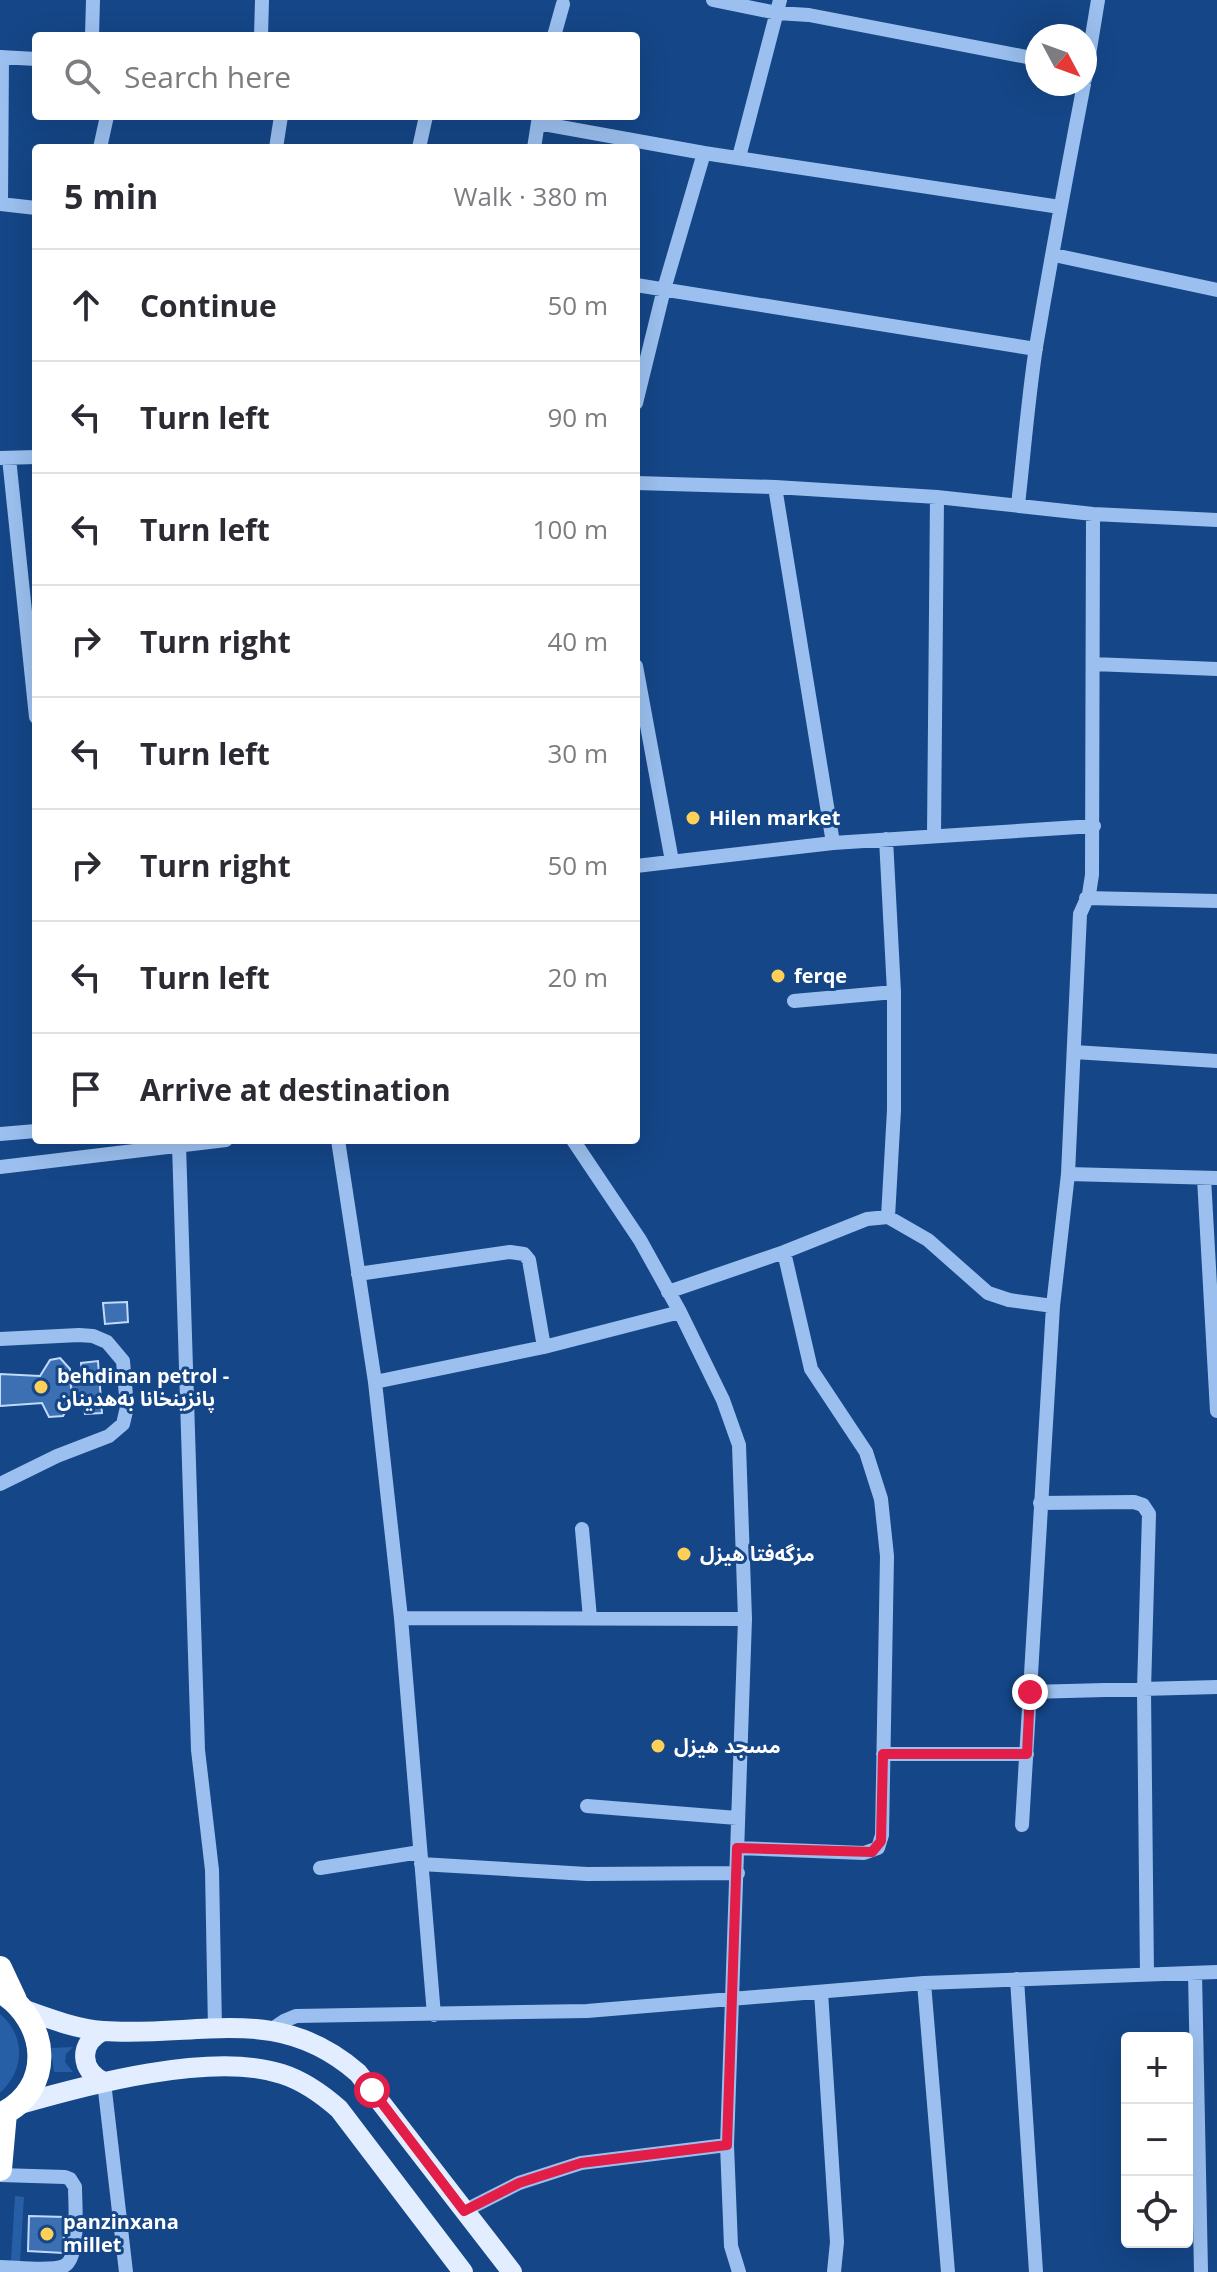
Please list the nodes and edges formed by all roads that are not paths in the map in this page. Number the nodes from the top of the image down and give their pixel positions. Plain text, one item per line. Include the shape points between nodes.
1 (93, 0) edge
2 (262, 0) edge
3 (713, 0) edge
4 (1098, 0) edge
5 (563, 4) dead end
6 (779, 6) edge
7 (1094, 24) edge
8 (92, 32) edge
9 (261, 32) edge
10 (555, 32) edge
11 (1, 57) edge
12 (1025, 57) edge
13 (32, 59) edge
14 (1081, 96) edge
15 (106, 120) edge
16 (280, 120) edge
17 (425, 120) edge
18 (538, 120) edge
19 (101, 144) edge
20 (277, 144) edge
21 (420, 144) edge
22 (535, 144) edge
23 (704, 153) junction
24 (739, 157) junction
25 (0, 204) edge
26 (1060, 207) junction
27 (32, 208) edge
28 (1054, 255) junction
29 (640, 286) edge
30 (664, 289) junction
31 (1217, 290) edge
32 (1036, 349) junction
33 (640, 387) edge
34 (32, 457) edge
35 (4, 458) edge
36 (640, 483) edge
37 (775, 487) junction
38 (937, 497) junction
39 (1018, 505) junction
40 (1093, 514) junction
41 (1217, 520) edge
42 (1093, 664) junction
43 (1217, 669) edge
44 (32, 685) edge
45 (640, 688) edge
46 (1094, 826) junction
47 (934, 836) junction
48 (886, 839) junction
49 (833, 843) junction
50 (672, 861) junction
51 (640, 865) edge
52 (1086, 898) junction
53 (1217, 901) edge
54 (894, 992) junction
55 (794, 1001) dead end
56 (1074, 1052) junction
57 (1217, 1061) edge
58 (32, 1131) edge
59 (0, 1134) edge
60 (186, 1144) edge
61 (339, 1144) edge
62 (576, 1144) edge
63 (179, 1145) junction
64 (0, 1167) edge
65 (1068, 1174) junction
66 (1210, 1178) edge
67 (888, 1217) junction
68 (784, 1252) junction
69 (358, 1274) junction
70 (1213, 1284) edge
71 (668, 1292) junction
72 (1053, 1306) junction
73 (680, 1312) junction
74 (0, 1339) edge
75 (544, 1347) junction
76 (375, 1382) junction
77 (1217, 1411) edge
78 (0, 1484) edge
79 (1040, 1503) junction
80 (582, 1529) dead end
81 (401, 1618) junction
82 (590, 1618) junction
83 (745, 1619) junction
84 (1217, 1687) edge
85 (1144, 1690) junction
86 (1030, 1692) junction
87 (883, 1754) junction
88 (1027, 1754) junction
89 (587, 1806) dead end
90 (737, 1818) junction
91 (1022, 1825) dead end
92 (737, 1848) junction
93 (420, 1858) junction
94 (320, 1868) dead end
95 (738, 1873) junction
96 (0, 1968) edge
97 (1217, 1972) edge
98 (1195, 1973) junction
99 (1147, 1975) junction
100 (1017, 1979) junction
101 (924, 1983) junction
102 (821, 1992) junction
103 (732, 1999) junction
104 (13, 2000) edge
105 (434, 2015) junction
106 (215, 2029) junction
107 (272, 2029) junction
108 (103, 2031) junction
109 (104, 2082) junction
110 (7, 2111) edge
111 (727, 2145) junction
112 (0, 2169) edge
113 (0, 2175) edge
114 (464, 2211) junction
115 (0, 2267) edge
116 (126, 2272) edge
117 (463, 2272) edge
118 (512, 2272) edge
119 (739, 2272) edge
120 (834, 2272) edge
121 (948, 2272) edge
122 (1036, 2272) edge
123 (1201, 2272) edge

1 - 8 street
2 - 9 street
3 - 6 street
4 - 7 street
5 - 10 street
6 - 12 street
6 - 24 street
11 - 13 street
11 - 25 street
14 - 26 street
15 - 19 street
16 - 20 street
17 - 21 street
18 - 22 street
18 - 23 street
23 - 24 street
23 - 30 street
24 - 26 street
25 - 27 street
26 - 28 street
28 - 31 street
28 - 32 street
29 - 30 street
30 - 32 street
30 - 33 street
32 - 39 street
34 - 35 street
35 - 44 street
36 - 37 street
37 - 38 street
37 - 49 street
38 - 39 street
38 - 47 street
39 - 40 street
40 - 41 street
40 - 42 street
42 - 43 street
42 - 46 street
45 - 50 street
46 - 47 street
46 - 52 street
47 - 48 street
48 - 49 street
48 - 54 street
49 - 50 street
50 - 51 street
52 - 53 street
52 - 56 street via 1080,914
54 - 55 street
54 - 67 street
56 - 57 street
56 - 65 street
58 - 59 street
60 - 63 street
61 - 69 street
62 - 71 street
63 - 64 street
63 - 106 street via 198,1750 212,1870
65 - 66 street
65 - 72 street
66 - 70 street
67 - 68 street via 867,1219
67 - 72 street via 928,1240 988,1293
68 - 71 street
68 - 87 street via 811,1369 866,1452 881,1499 887,1556
69 - 75 street via 524,1254
69 - 76 street
70 - 77 street
71 - 73 street
72 - 79 street
73 - 75 street
73 - 83 street via 739,1445
74 - 78 street via 79,1335 107,1342 123,1361 127,1407 123,1424 109,1436
75 - 76 street
76 - 81 street
79 - 85 street via 1134,1502 1147,1509
79 - 86 street
80 - 82 street
81 - 82 street
81 - 93 street
82 - 83 street
83 - 90 street
84 - 85 street
85 - 86 street
85 - 99 street
86 - 88 street
87 - 88 street
87 - 92 street via 881,1841 872,1852
88 - 91 street
89 - 90 street
90 - 92 street
92 - 95 street
93 - 94 street
93 - 95 street via 587,1874
93 - 105 street
95 - 103 street
96 - 104 highway
97 - 98 street
98 - 99 street
98 - 123 street
99 - 100 street
100 - 101 street
100 - 122 street
101 - 102 street
101 - 121 street
102 - 103 street
102 - 120 street via 837,2242
103 - 105 street via 587,2011
103 - 111 street
104 - 108 main road via 75,2026
104 - 110 highway via 36,2028 40,2049 30,2089
105 - 107 street via 296,2016
106 - 107 main road
106 - 108 main road
107 - 114 main road via 315,2042 358,2073
108 - 109 main road via 89,2041 84,2057 90,2072
109 - 110 main road
109 - 116 street
109 - 117 main road via 239,2067 304,2083 339,2109
110 - 112 highway
111 - 114 street via 581,2163 519,2183
111 - 119 street via 731,2246
113 - 115 street via 65,2177 75,2187 70,2262 60,2267
114 - 118 main road

